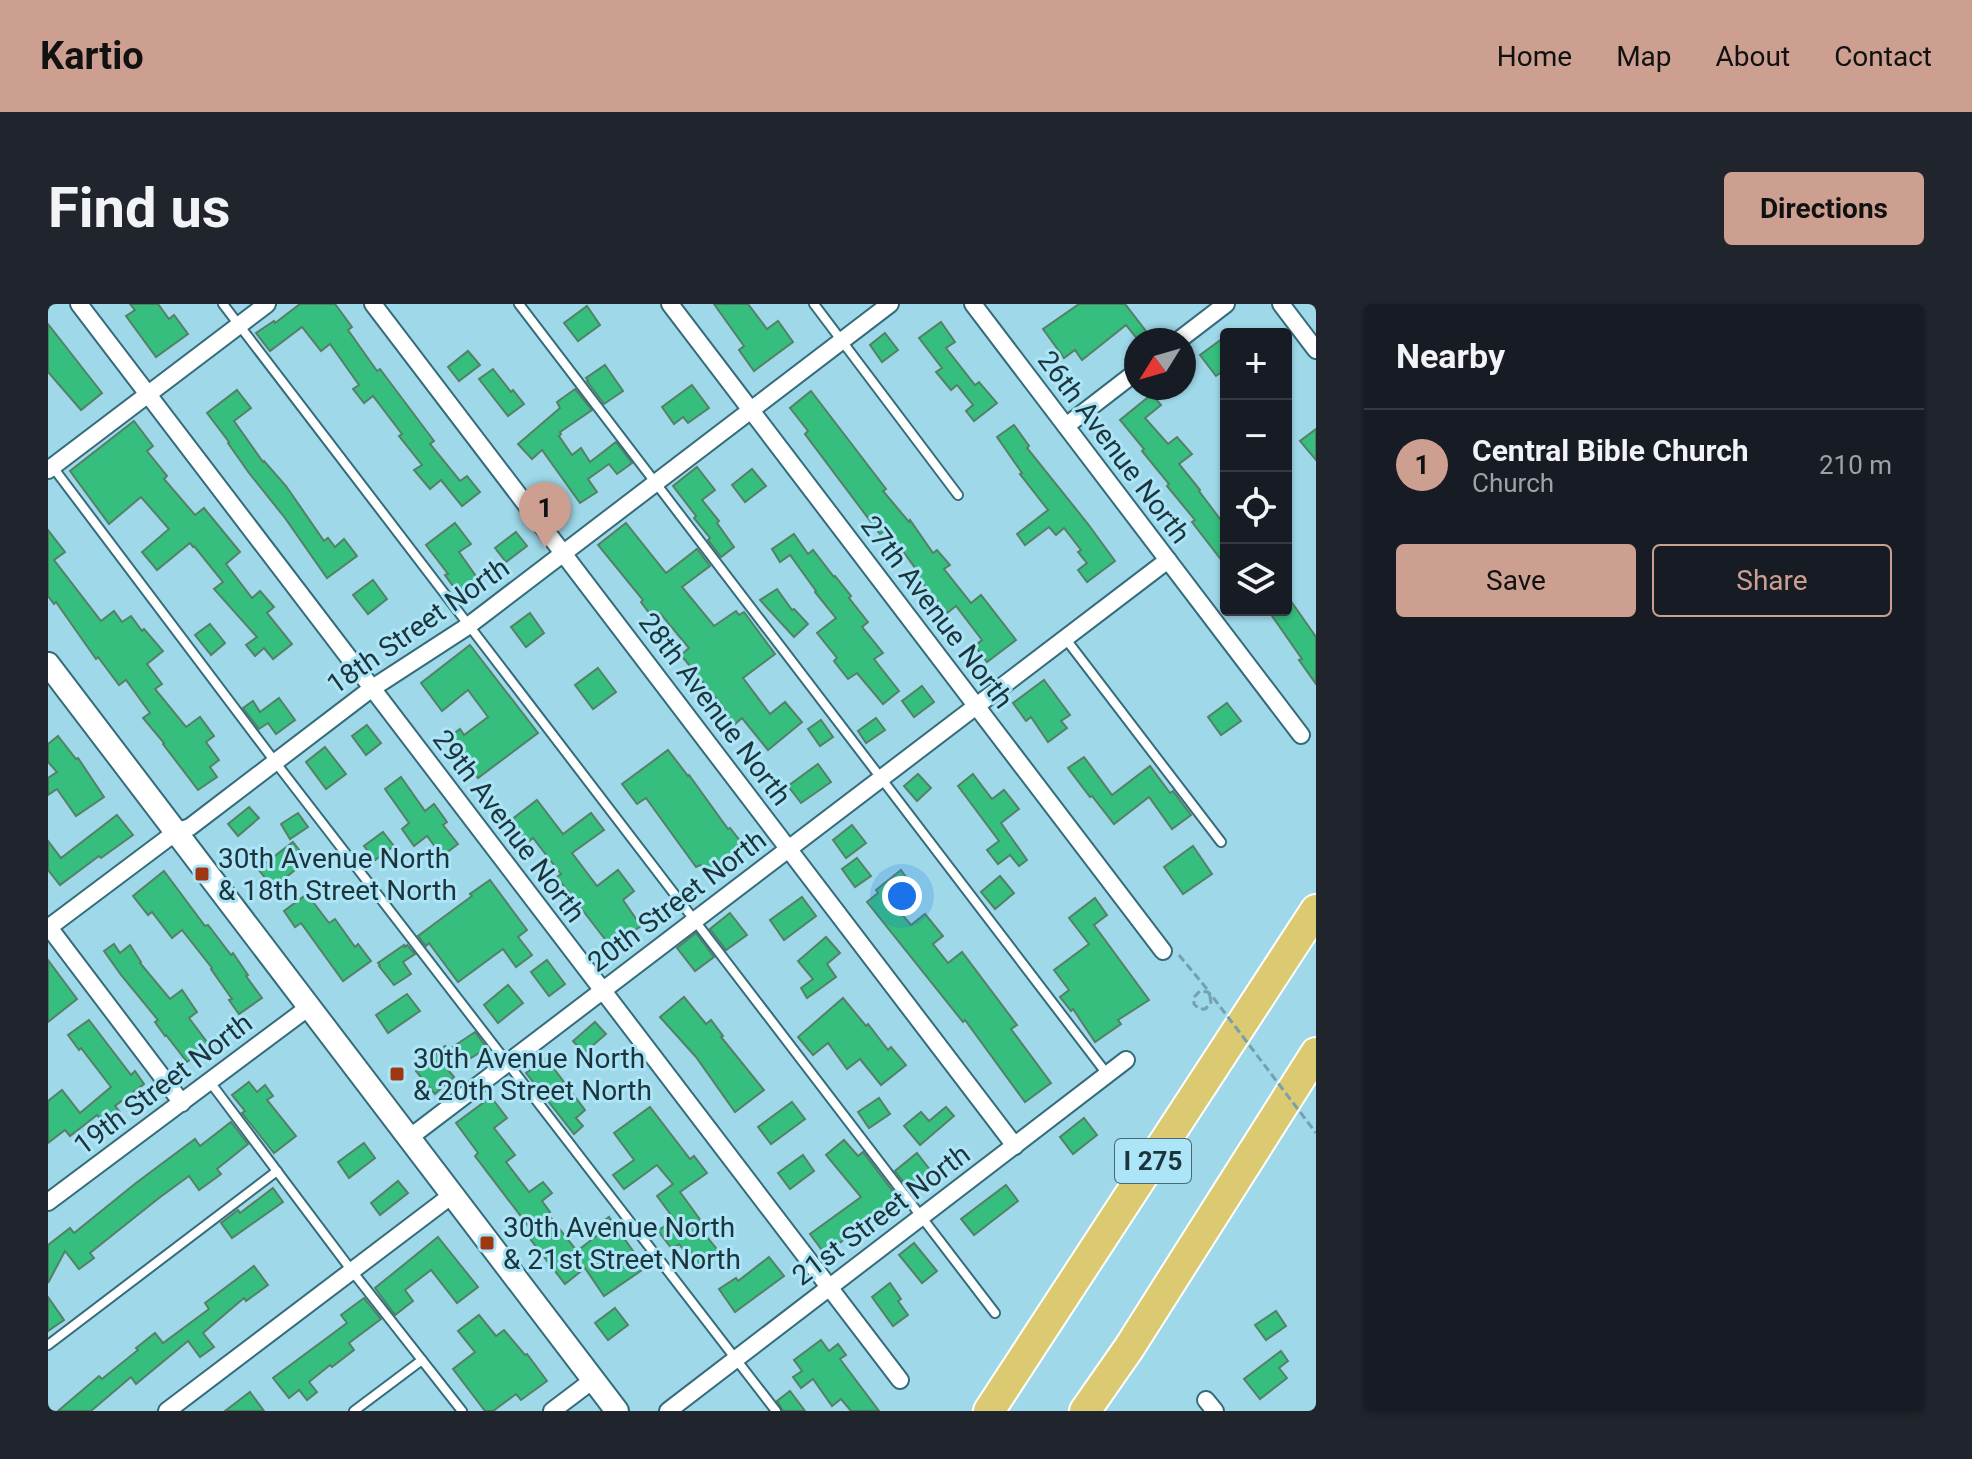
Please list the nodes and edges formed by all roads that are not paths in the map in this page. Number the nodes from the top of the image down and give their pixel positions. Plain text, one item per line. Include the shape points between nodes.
1 (79, 304) edge
2 (223, 304) edge
3 (267, 304) edge
4 (373, 304) edge
5 (519, 304) edge
6 (670, 304) edge
7 (814, 304) edge
8 (890, 304) edge
9 (973, 304) edge
10 (1226, 304) edge
11 (1281, 304) edge
12 (239, 325) junction
13 (1195, 328) edge
14 (842, 341) junction
15 (1316, 350) edge
16 (1124, 381) edge
17 (148, 395) junction
18 (751, 410) junction
19 (1066, 426) junction
20 (50, 466) edge
21 (655, 483) junction
22 (958, 495) dead end
23 (563, 553) junction
24 (1168, 560) junction
25 (468, 626) junction
26 (1065, 638) junction
27 (48, 664) edge
28 (371, 689) junction
29 (976, 706) junction
30 (1301, 735) dead end
31 (276, 763) junction
32 (882, 778) junction
33 (176, 832) junction
34 (1221, 842) dead end
35 (788, 849) junction
36 (1313, 913) edge
37 (694, 921) junction
38 (48, 927) edge
39 (1163, 951) road end
40 (602, 991) junction
41 (309, 1007) junction
42 (1316, 1053) edge
43 (1126, 1060) dead end
44 (507, 1063) junction
45 (1107, 1074) junction
46 (210, 1082) junction
47 (182, 1103) junction
48 (409, 1138) junction
49 (1015, 1146) junction
50 (277, 1171) junction
51 (452, 1195) junction
52 (48, 1202) edge
53 (921, 1218) junction
54 (352, 1271) junction
55 (829, 1288) junction
56 (995, 1313) dead end
57 (48, 1345) edge
58 (737, 1358) junction
59 (422, 1360) junction
60 (593, 1380) junction
61 (900, 1380) dead end
62 (167, 1411) edge
63 (354, 1411) edge
64 (462, 1411) edge
65 (552, 1411) edge
66 (617, 1411) edge
67 (668, 1411) edge
68 (776, 1411) edge
69 (989, 1411) edge
70 (1085, 1411) edge

1 - 17 street, 29th Avenue North
2 - 12 lane
3 - 12 street
4 - 23 street, 28th Avenue North
5 - 21 lane
6 - 18 street, 27th Avenue North
7 - 14 lane
8 - 14 street, 18th Street North
9 - 19 street, 26th Avenue North
10 - 13 street
11 - 15 street
12 - 17 street
12 - 25 lane
14 - 18 street, 18th Street North
14 - 22 lane
16 - 19 street
17 - 20 street
17 - 28 street, 29th Avenue North
18 - 21 street, 18th Street North
18 - 29 street, 27th Avenue North
19 - 24 street, 26th Avenue North
20 - 31 lane
21 - 23 street, 18th Street North
21 - 32 lane
23 - 25 street, 18th Street North
23 - 35 street, 28th Avenue North
24 - 26 street, 20th Street North
24 - 30 street, 26th Avenue North
25 - 28 street, 18th Street North
25 - 37 lane
26 - 29 street, 20th Street North
26 - 34 lane
27 - 33 street
28 - 31 street, 18th Street North
28 - 40 street, 29th Avenue North
29 - 32 street, 20th Street North
29 - 39 street, 27th Avenue North
31 - 33 street, 18th Street North
31 - 44 lane
32 - 35 street, 20th Street North
32 - 45 lane
33 - 38 street, 18th Street North
33 - 41 street
35 - 37 street, 20th Street North
35 - 49 street, 28th Avenue North
36 - 69 highway, I 275
37 - 40 street, 20th Street North
37 - 53 lane
38 - 47 street
40 - 44 street, 20th Street North
40 - 55 street, 29th Avenue North
41 - 46 street, 19th Street North
41 - 48 street
42 - 70 highway, I 275
43 - 45 street, 21st Street North
44 - 48 street, 20th Street North
44 - 58 lane
45 - 49 street, 21st Street North
46 - 47 street, 19th Street North
46 - 50 lane
47 - 52 street, 19th Street North
48 - 51 street
49 - 53 street, 21st Street North
50 - 54 lane
50 - 57 lane
51 - 54 street
51 - 60 street
53 - 55 street, 21st Street North
53 - 56 lane
54 - 59 lane
54 - 62 street
55 - 58 street, 21st Street North
55 - 61 street, 29th Avenue North
58 - 67 street, 21st Street North
58 - 68 lane
59 - 63 lane
59 - 64 lane
60 - 65 street
60 - 66 street

